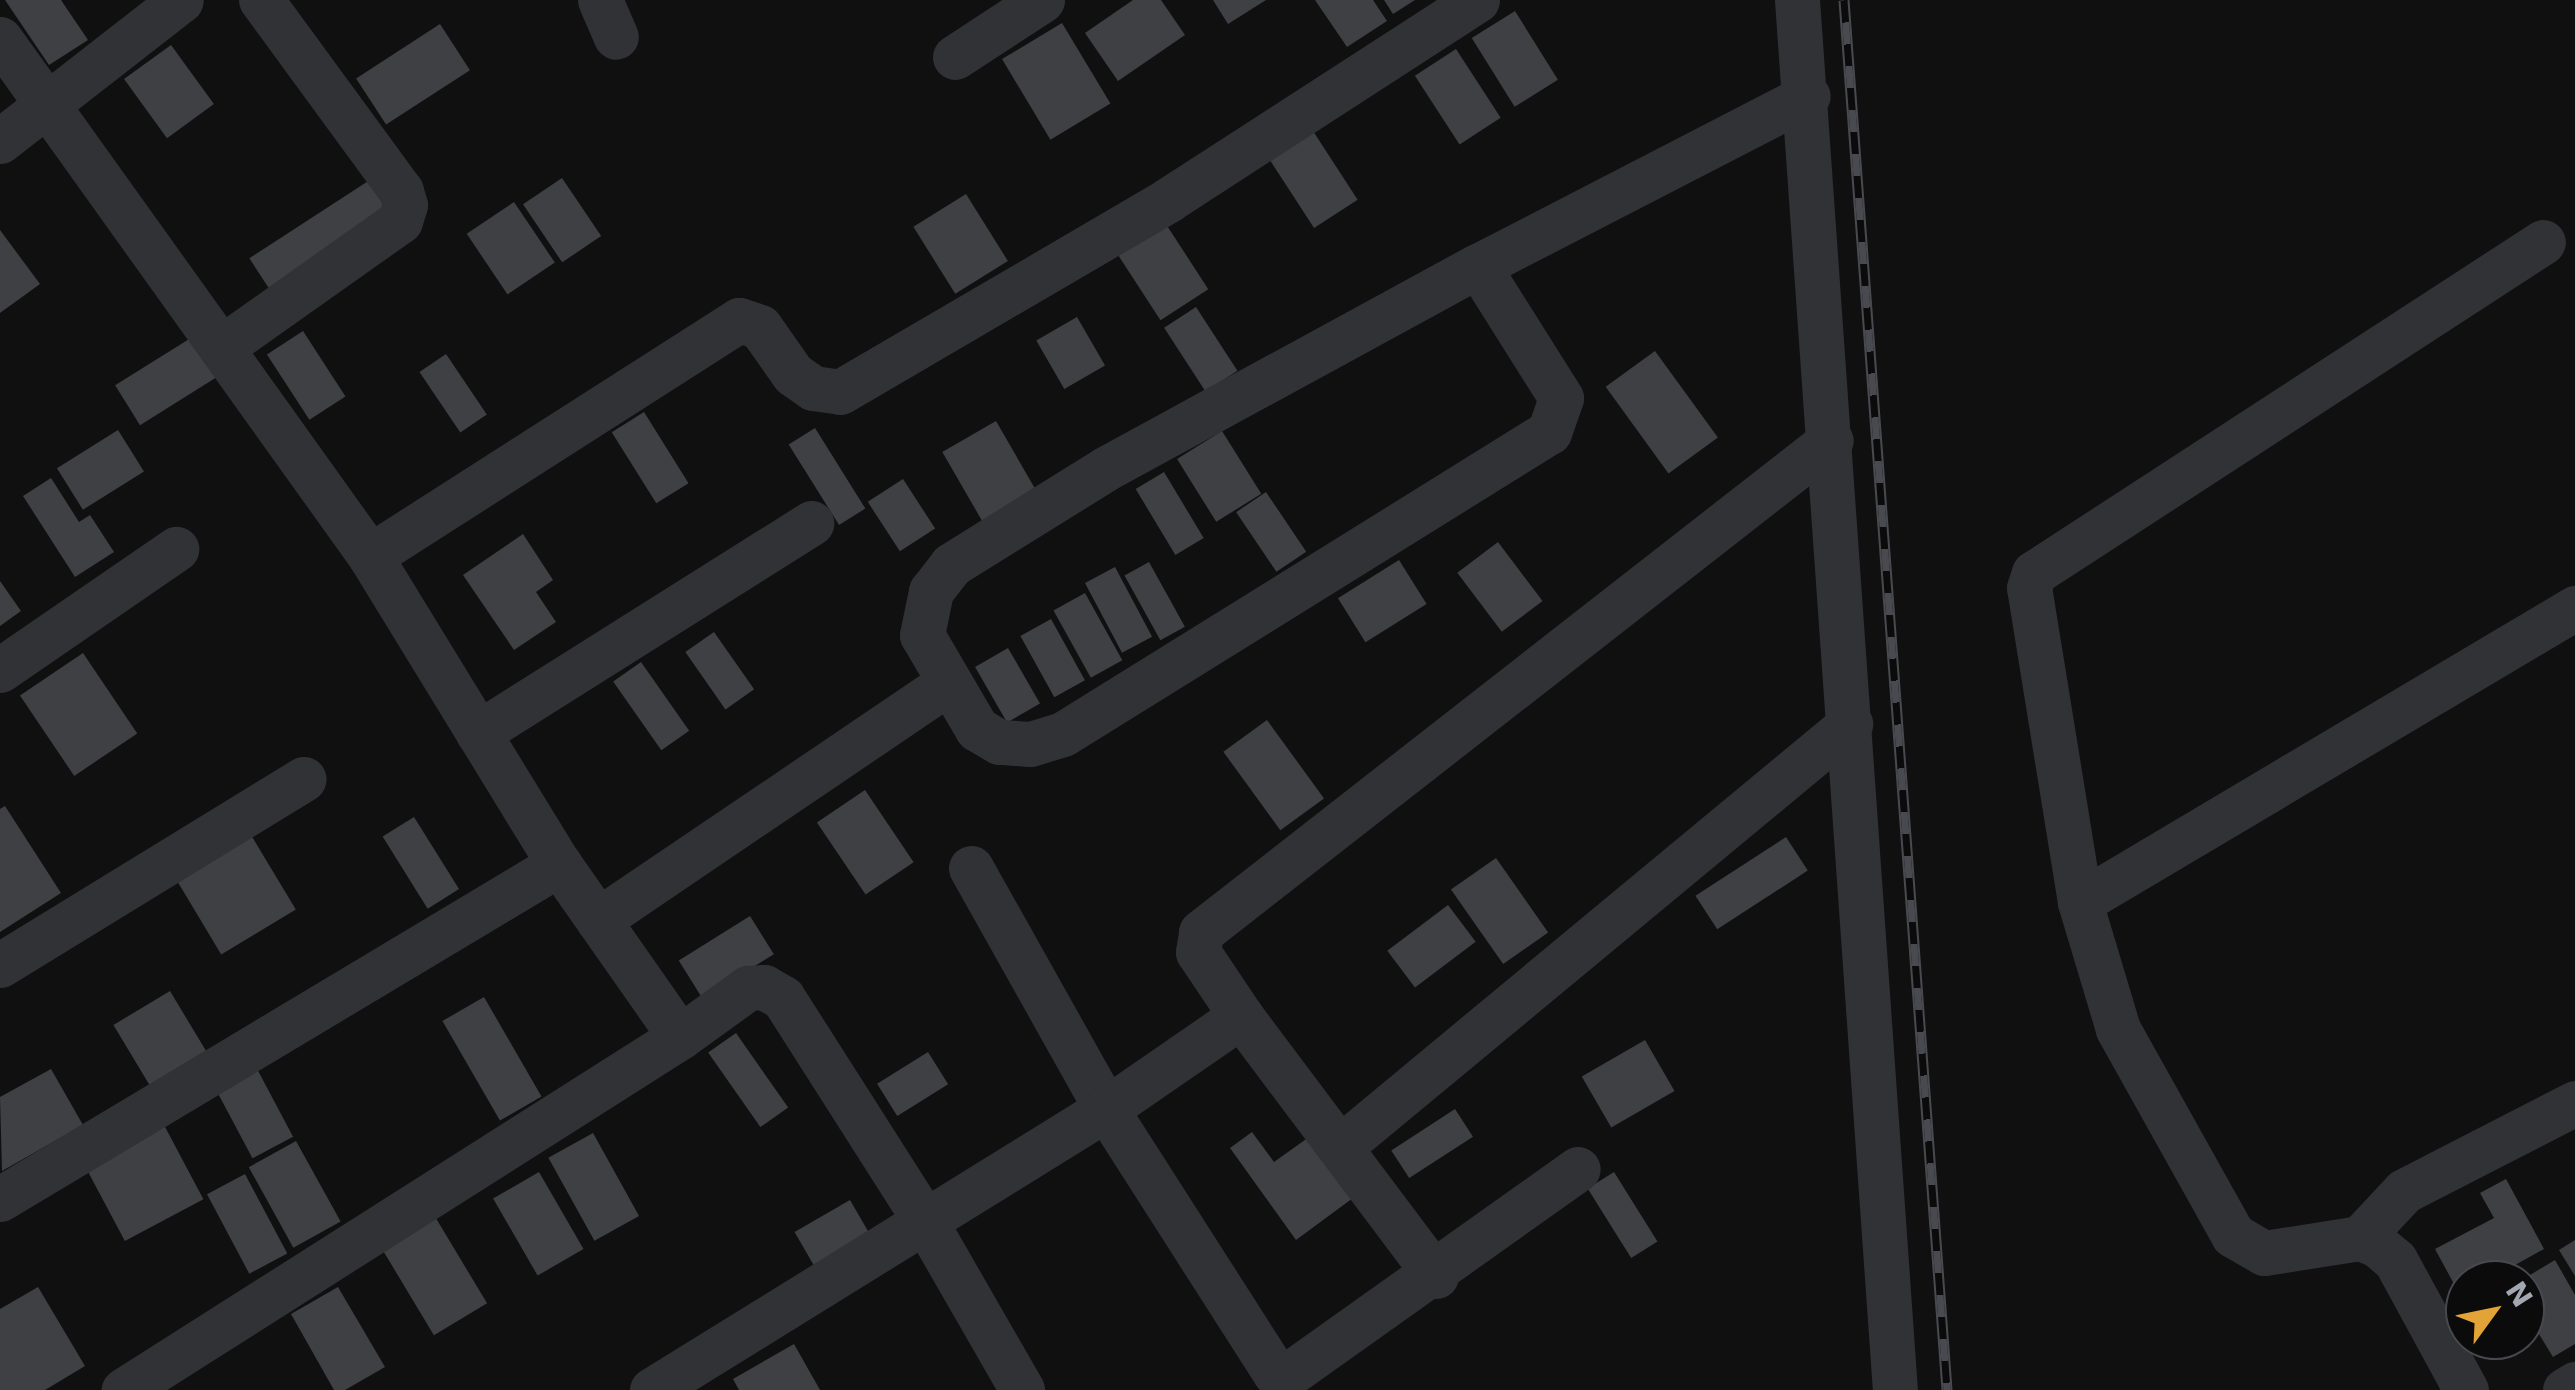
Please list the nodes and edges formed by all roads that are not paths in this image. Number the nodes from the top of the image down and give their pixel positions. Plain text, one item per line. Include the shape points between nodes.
1 (180, 0) edge
2 (261, 0) edge
3 (1042, 0) edge
4 (1477, 0) edge
5 (1797, 0) edge
6 (0, 39) edge
7 (955, 58) dead end
8 (1808, 96) junction
9 (49, 103) junction
10 (0, 141) edge
11 (2543, 242) dead end
12 (1478, 266) junction
13 (222, 347) junction
14 (1831, 440) junction
15 (812, 523) dead end
16 (176, 550) dead end
17 (370, 556) junction
18 (2575, 608) edge
19 (0, 670) edge
20 (947, 684) junction
21 (1850, 724) junction
22 (478, 733) junction
23 (304, 779) dead end
24 (559, 864) junction
25 (971, 868) dead end
26 (2080, 902) junction
27 (598, 920) junction
28 (0, 965) edge
29 (1240, 1016) junction
30 (680, 1037) junction
31 (2575, 1103) edge
32 (1106, 1109) junction
33 (1340, 1147) junction
34 (1578, 1169) dead end
35 (0, 1199) edge
36 (925, 1221) junction
37 (2360, 1238) junction
38 (1436, 1276) junction
39 (146, 1384) edge
40 (1287, 1384) edge
41 (2575, 1384) edge
42 (652, 1390) edge
43 (1022, 1390) edge
44 (1895, 1390) edge
45 (2466, 1390) edge
46 (2565, 1390) edge

1 - 9 street
2 - 13 street via 405,205 400,221
3 - 7 street
4 - 17 street via 1168,200 840,392 813,388 793,374 760,327 739,320
5 - 8 street
6 - 9 street
8 - 12 street
8 - 14 street
9 - 10 street
9 - 13 street
11 - 26 street via 2034,574 2029,588
12 - 20 street via 1105,468 951,565 922,616 922,634
12 - 20 street via 1561,398 1549,432 1063,734 1030,744 1000,742 977,728
13 - 17 street
14 - 21 street
14 - 29 street via 1201,932 1198,952
15 - 22 street
16 - 19 street
17 - 22 street
18 - 26 street
20 - 27 street
21 - 33 street
21 - 44 street
22 - 24 street
23 - 28 street
24 - 27 street
24 - 35 street
25 - 32 street
26 - 37 street via 2118,1029 2233,1234 2264,1253
27 - 30 street
29 - 32 street
29 - 33 street
30 - 36 street via 748,988 782,998
30 - 39 street
31 - 37 street via 2404,1191
32 - 36 street
32 - 40 street
33 - 38 street
34 - 38 street
36 - 42 street
36 - 43 street
37 - 45 street via 2395,1260
38 - 40 street
41 - 46 street

